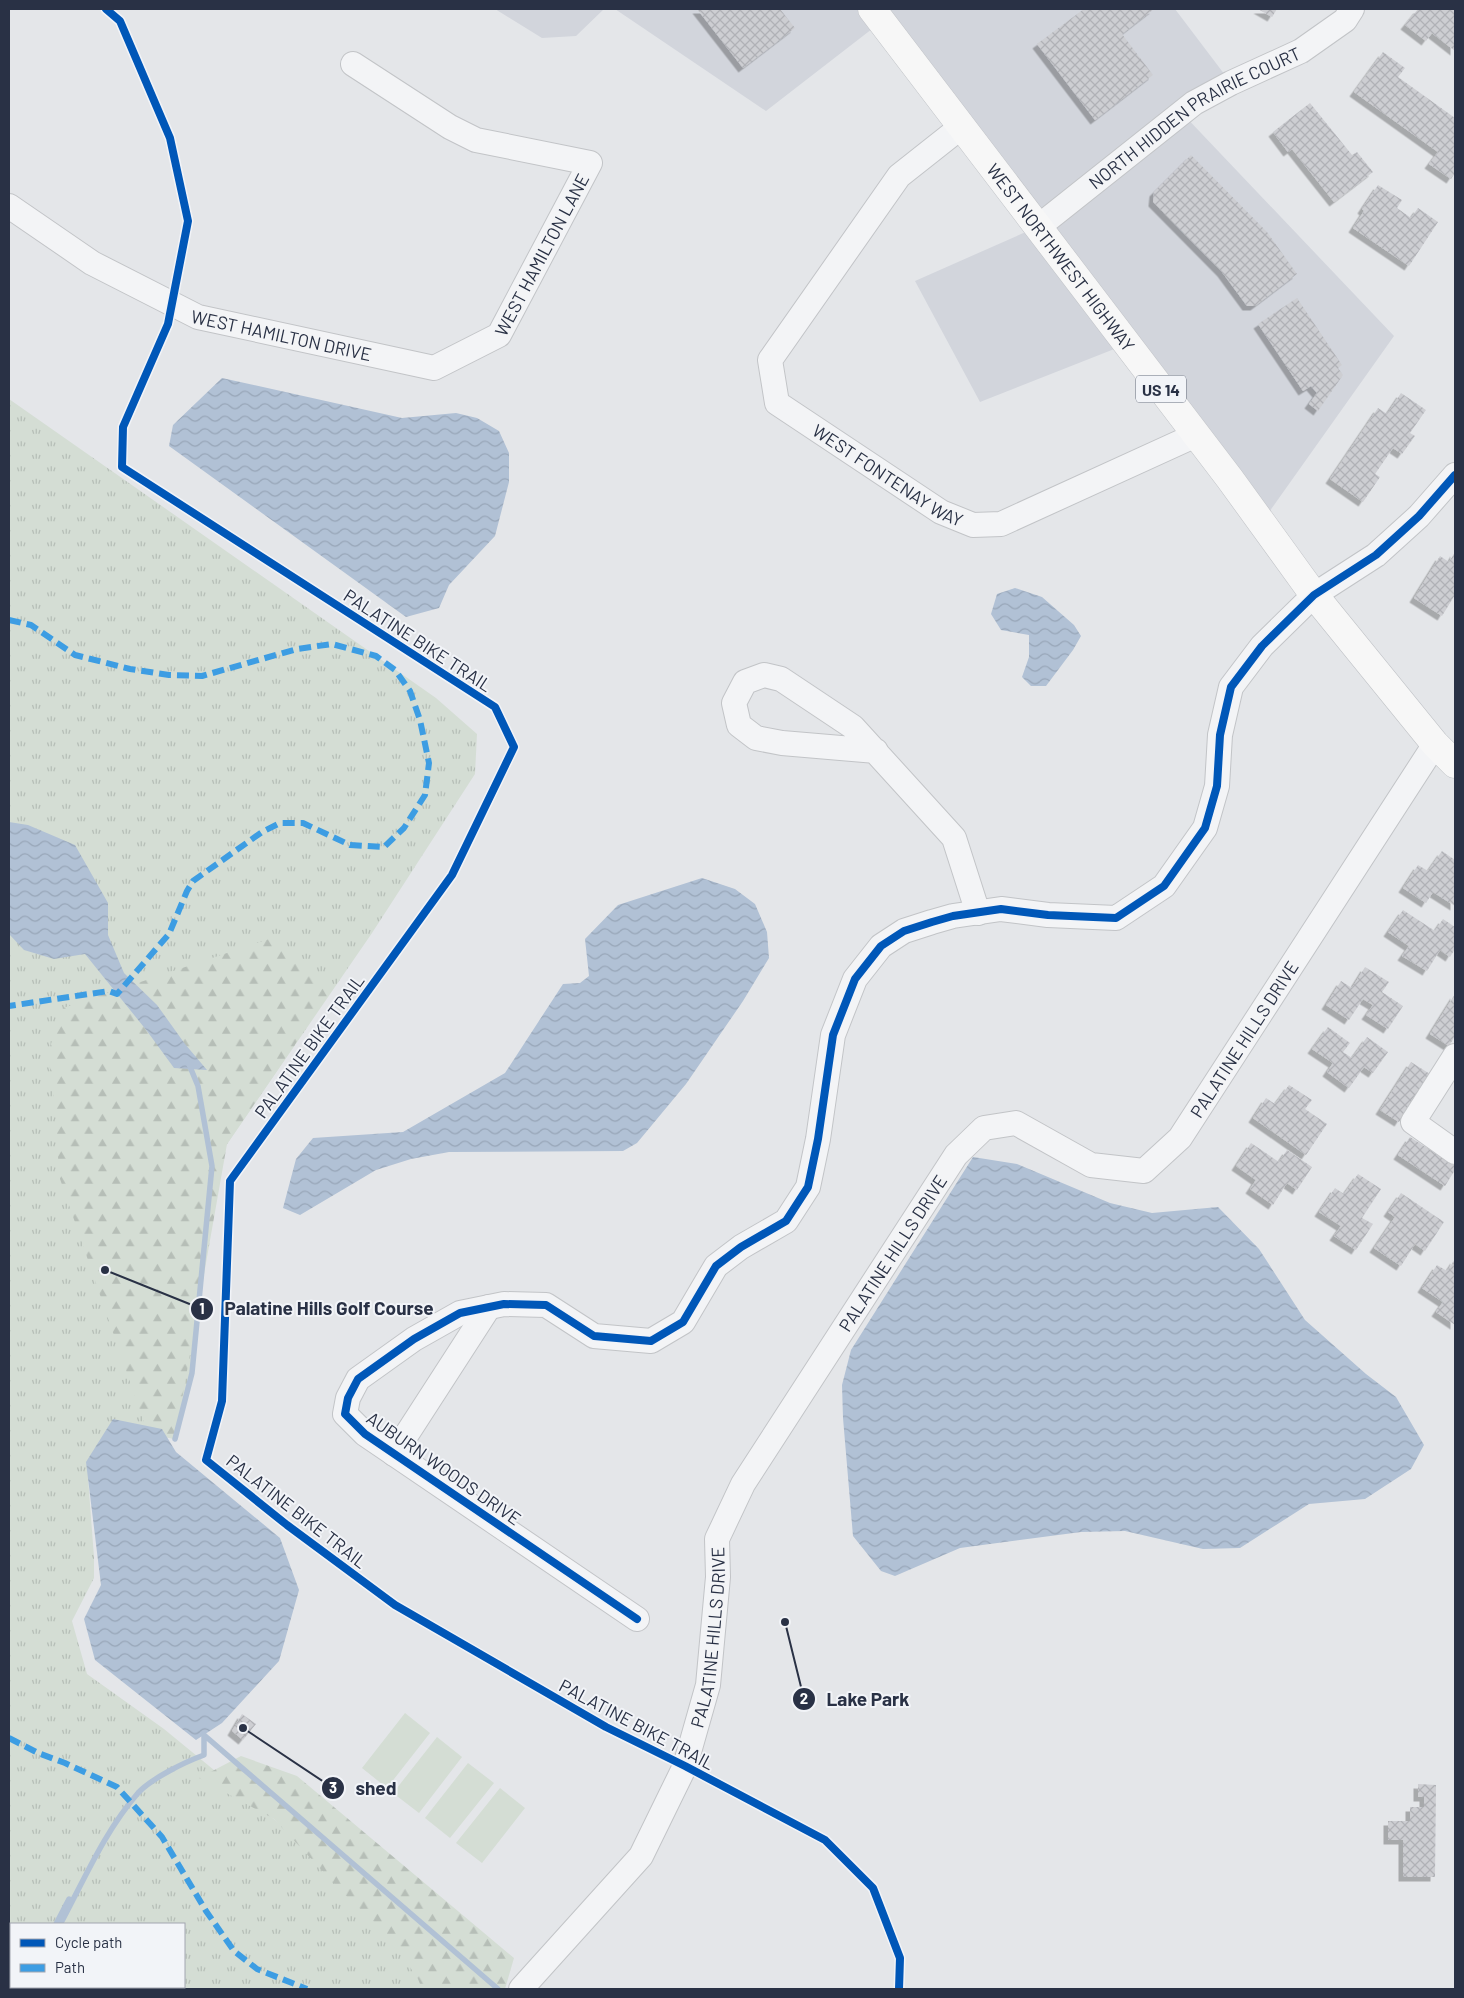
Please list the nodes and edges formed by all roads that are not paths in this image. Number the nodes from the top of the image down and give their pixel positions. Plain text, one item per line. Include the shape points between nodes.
1 (872, 9) edge
2 (1352, 9) edge
3 (353, 64) dead end
4 (961, 127) junction
5 (9, 206) edge
6 (1038, 227) junction
7 (434, 368) joint
8 (1196, 435) junction
9 (1455, 475) edge
10 (1314, 595) junction
11 (1435, 744) junction
12 (876, 751) junction
13 (1455, 764) edge
14 (978, 913) junction
15 (1455, 1056) edge
16 (1455, 1152) edge
17 (489, 1307) junction
18 (394, 1454) junction
19 (636, 1618) dead end
20 (521, 1989) edge

1 - 4 main road, WEST NORTHWEST HIGHWAY / US 14
2 - 6 street, NORTH HIDDEN PRAIRIE COURT via 1345,20 1301,51 1194,103
3 - 7 street, WEST HAMILTON LANE via 450,127 476,140 590,163 499,335
4 - 6 main road, WEST NORTHWEST HIGHWAY / US 14
4 - 8 street, WEST FONTENAY WAY via 898,176 770,360 777,404 940,512 973,525 1001,524
5 - 7 street, WEST HAMILTON DRIVE via 92,263 198,317
6 - 8 main road, WEST NORTHWEST HIGHWAY / US 14
8 - 10 main road, WEST NORTHWEST HIGHWAY / US 14
9 - 10 street, AUBURN WOODS DRIVE via 1419,516 1376,555
10 - 11 main road, WEST NORTHWEST HIGHWAY / US 14
10 - 14 street, AUBURN WOODS DRIVE via 1262,646 1231,687 1220,735 1217,786 1205,828 1164,886 1116,918 1002,910
11 - 13 main road, WEST NORTHWEST HIGHWAY / US 14
11 - 20 street, PALATINE HILLS DRIVE via 1180,1138 1144,1171 1091,1166 1016,1123 984,1128 956,1155 743,1484 718,1539 718,1577 708,1684 685,1766 641,1856
12 - 12 street via 756,738 739,725 734,703 745,682 764,675 781,679 853,726
12 - 14 street via 954,838
14 - 17 street, AUBURN WOODS DRIVE via 953,916 904,931 881,946 855,979 833,1035 808,1187 786,1221 716,1266 683,1322 651,1341 594,1336 546,1305
15 - 16 street via 1413,1122
17 - 18 street
17 - 18 street, AUBURN WOODS DRIVE via 460,1313 414,1339 358,1379 348,1398 346,1414 364,1434
18 - 19 street, AUBURN WOODS DRIVE

